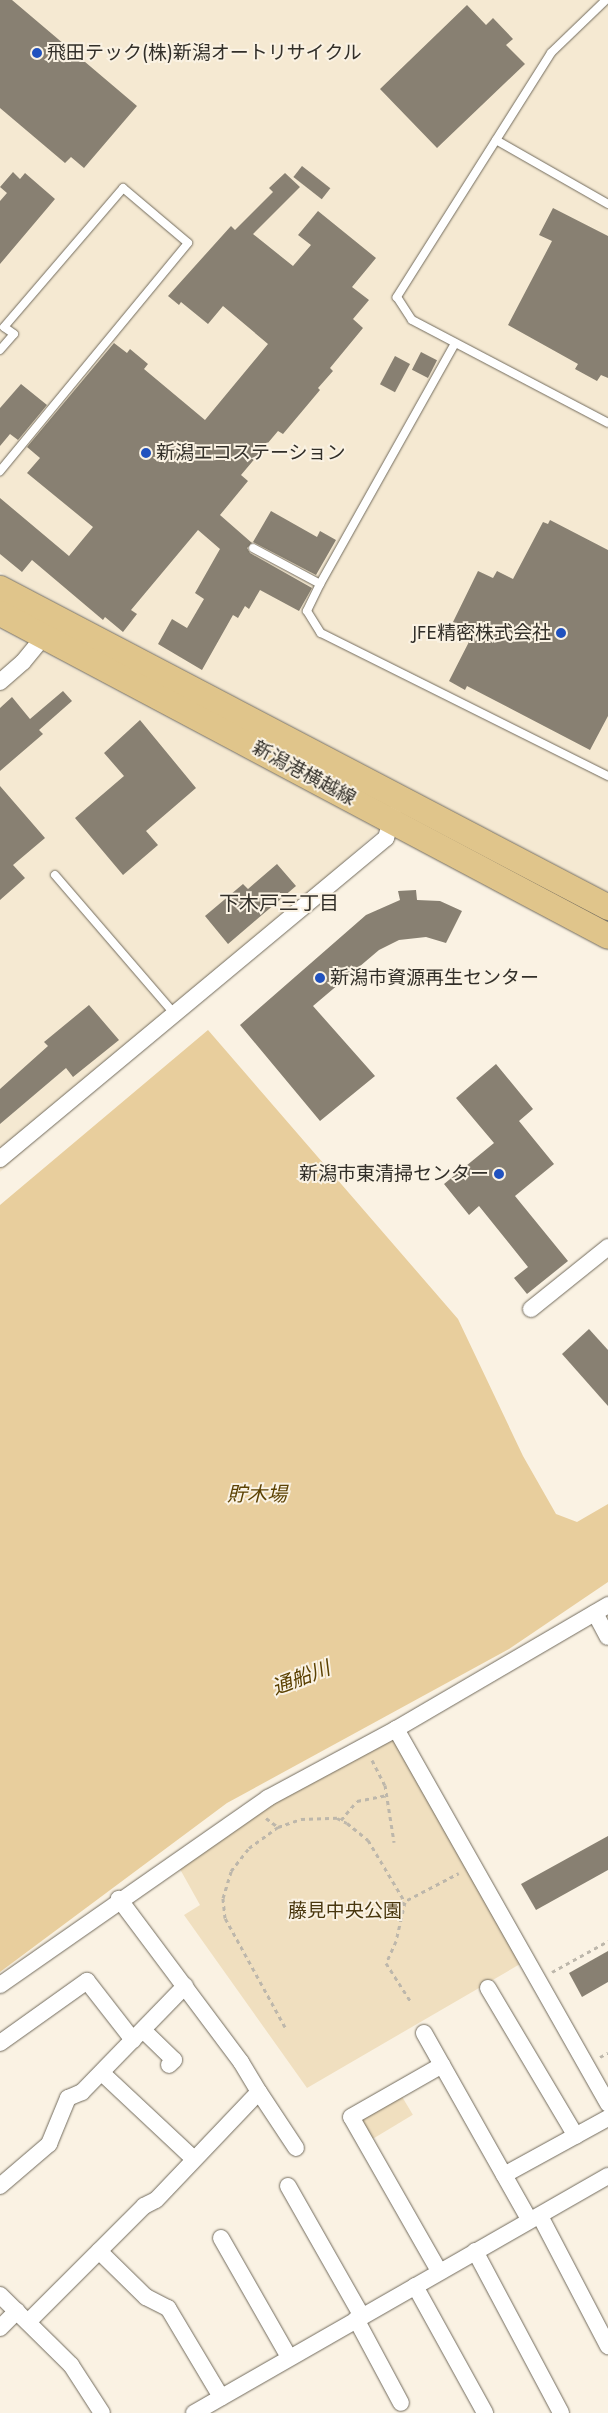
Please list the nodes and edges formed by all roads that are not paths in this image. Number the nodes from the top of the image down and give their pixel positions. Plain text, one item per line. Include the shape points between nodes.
1 (606, 0) edge
2 (496, 140) junction
3 (608, 204) edge
4 (455, 343) junction
5 (0, 350) edge
6 (608, 423) edge
7 (0, 471) edge
8 (252, 548) dead end
9 (320, 584) junction
10 (0, 588) edge
11 (0, 613) edge
12 (51, 628) junction
13 (0, 682) edge
14 (608, 776) edge
15 (394, 808) junction
16 (55, 875) dead end
17 (608, 908) edge
18 (608, 936) edge
19 (173, 1012) junction
20 (0, 1159) edge
21 (608, 1247) edge
22 (531, 1309) dead end
23 (601, 1609) edge
24 (608, 1637) edge
25 (396, 1729) junction
26 (118, 1899) junction
27 (0, 1984) edge
28 (185, 1986) junction
29 (488, 1988) dead end
30 (424, 2032) dead end
31 (138, 2035) junction
32 (0, 2043) edge
33 (169, 2065) dead end
34 (442, 2065) junction
35 (102, 2072) junction
36 (259, 2092) junction
37 (608, 2104) edge
38 (608, 2118) edge
39 (576, 2136) junction
40 (296, 2148) dead end
41 (194, 2159) junction
42 (504, 2175) junction
43 (608, 2176) edge
44 (0, 2186) edge
45 (288, 2186) dead end
46 (534, 2218) junction
47 (221, 2238) dead end
48 (98, 2251) junction
49 (474, 2251) junction
50 (439, 2271) junction
51 (415, 2286) junction
52 (0, 2295) edge
53 (22, 2316) junction
54 (359, 2317) junction
55 (0, 2328) edge
56 (608, 2346) edge
57 (290, 2357) junction
58 (220, 2397) junction
59 (401, 2403) dead end
60 (102, 2413) edge
61 (194, 2413) edge
62 (485, 2413) edge
63 (561, 2413) edge

1 - 2 lane via 551,53
2 - 3 lane
2 - 4 lane via 397,297 412,320
4 - 6 lane
4 - 9 lane
5 - 7 lane via 14,334 4,327 122,188 188,244
8 - 9 lane
9 - 14 lane via 307,611 321,633
10 - 12 main road, 新潟港横越線
11 - 12 main road, 新潟港横越線
12 - 13 street via 23,662
12 - 15 main road, 新潟港横越線
15 - 17 main road, 新潟港横越線
15 - 18 main road, 新潟港横越線
15 - 19 street via 386,838
16 - 19 lane
19 - 20 street
21 - 22 street
23 - 24 street
23 - 25 street
25 - 26 street via 268,1798
25 - 37 street
26 - 27 street
26 - 28 street
28 - 31 street
28 - 36 street
29 - 39 street
30 - 34 street
31 - 32 street via 87,1981
31 - 33 street via 174,2060
31 - 35 street
34 - 42 street
34 - 50 street via 351,2116
35 - 41 street
35 - 44 street via 82,2092 68,2098 49,2144
36 - 40 street
36 - 41 street
38 - 39 street
39 - 42 street
41 - 48 street via 156,2200 144,2206
42 - 46 street
43 - 46 street
45 - 54 street
46 - 49 street
46 - 56 street
47 - 57 street
48 - 53 street
48 - 58 street via 146,2297 168,2308
49 - 50 street
49 - 63 street
50 - 51 street
51 - 54 street
51 - 62 street
52 - 53 street
53 - 55 street
53 - 60 street via 71,2365
54 - 57 street
54 - 59 street
57 - 58 street
58 - 61 street

